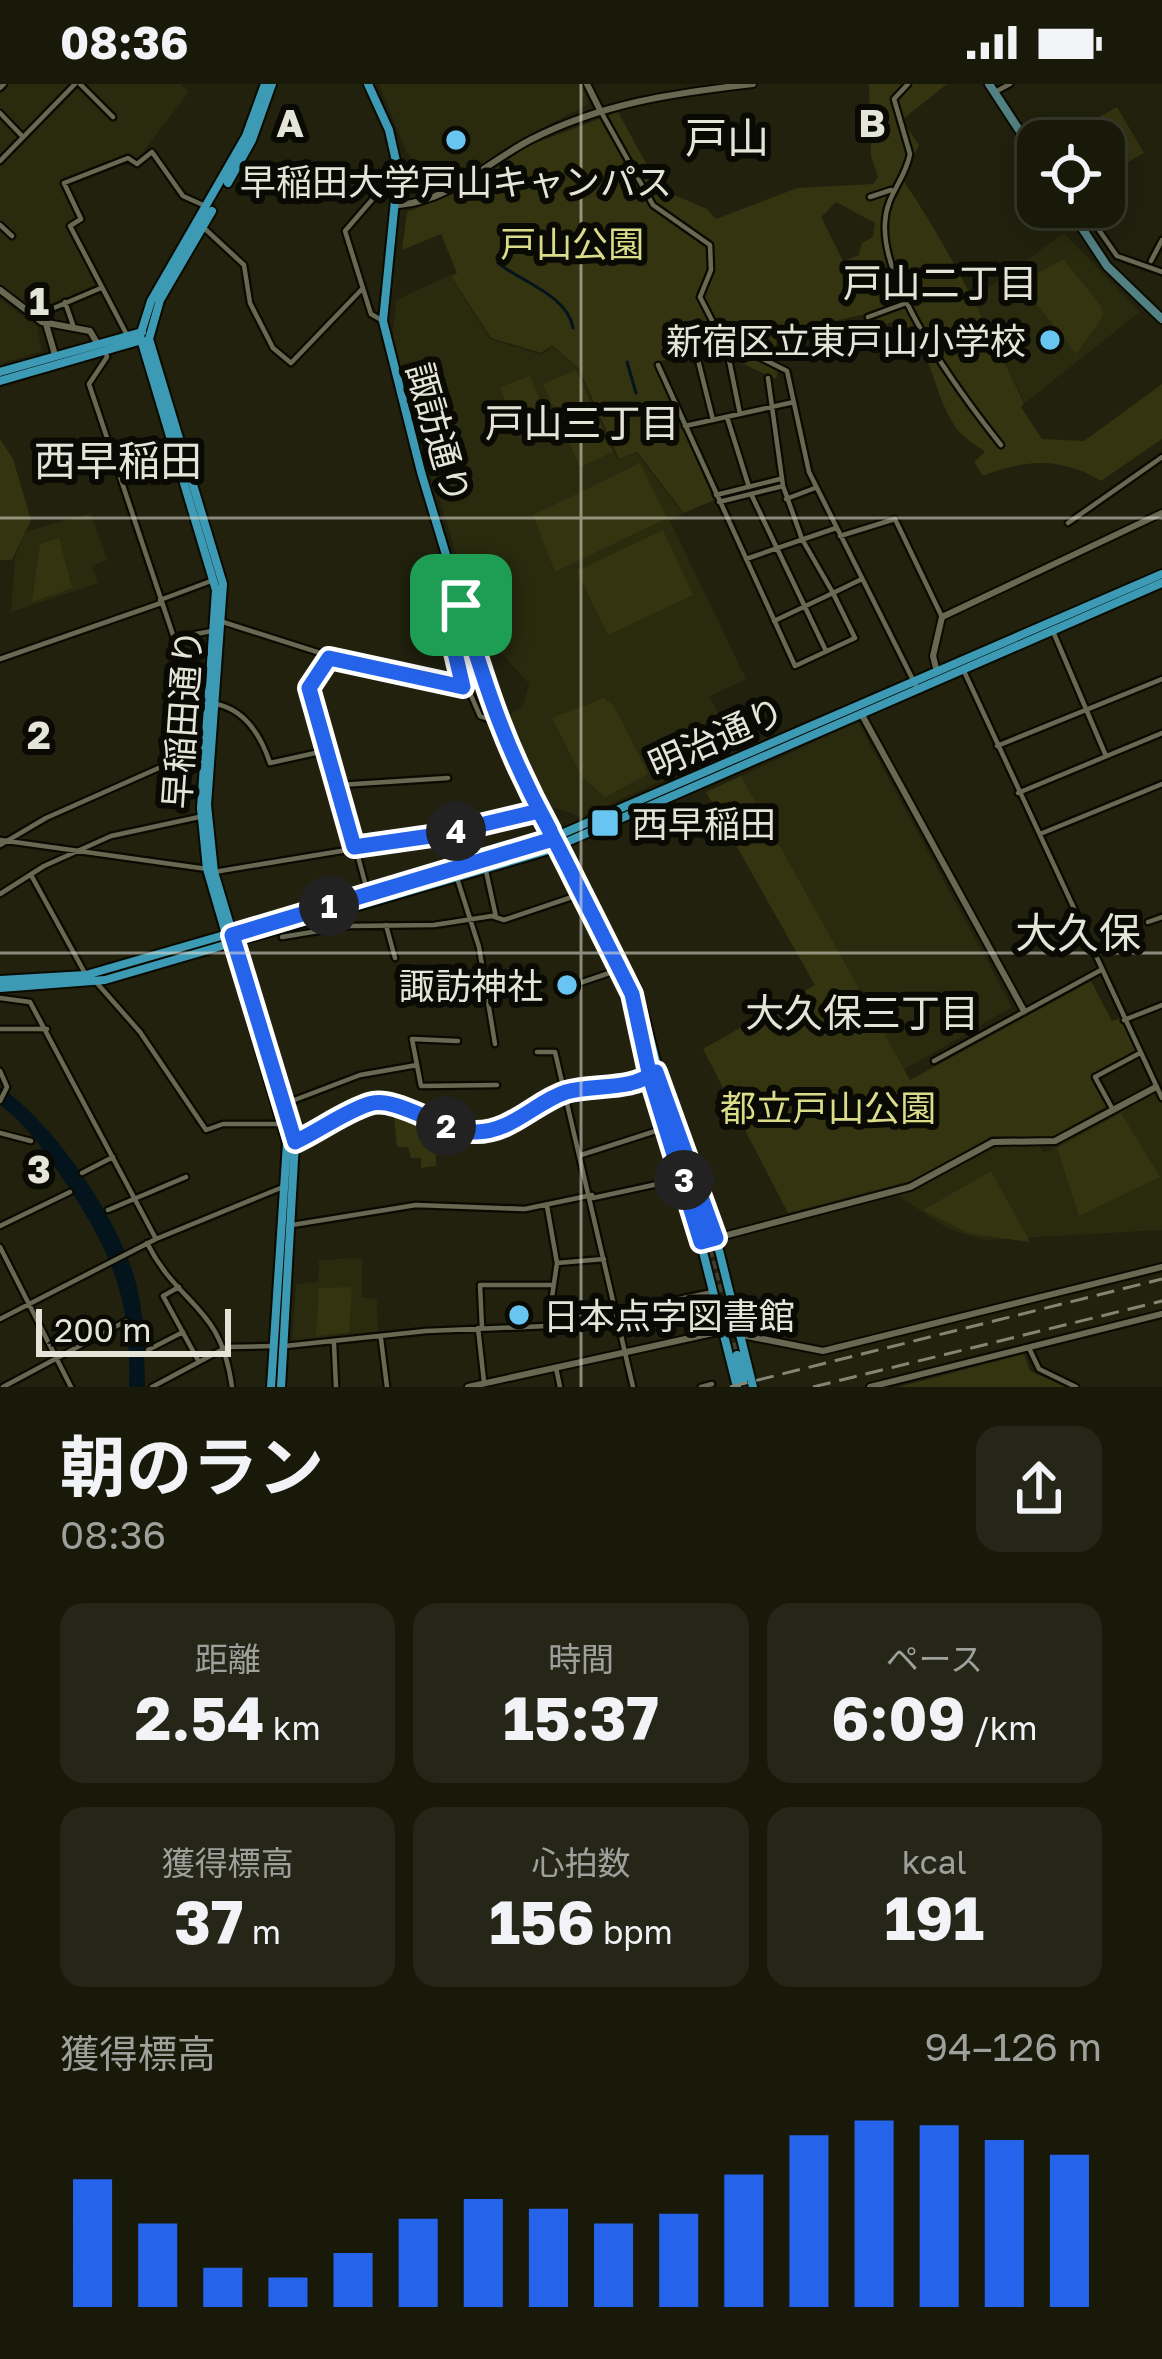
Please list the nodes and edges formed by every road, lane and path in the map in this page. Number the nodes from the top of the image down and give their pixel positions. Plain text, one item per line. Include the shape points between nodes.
1 (78, 84) edge
2 (269, 84) edge
3 (368, 84) edge
4 (587, 84) edge
5 (753, 84) edge
6 (908, 84) edge
7 (1010, 84) edge
8 (992, 88) edge
9 (600, 110) junction
10 (0, 113) edge
11 (113, 117) dead end
12 (1017, 127) edge
13 (23, 137) junction
14 (1, 158) edge
15 (398, 170) junction
16 (891, 190) junction
17 (870, 197) dead end
18 (399, 205) junction
19 (208, 207) junction
20 (0, 225) edge
21 (203, 227) junction
22 (1082, 228) edge
23 (1098, 228) edge
24 (11, 236) dead end
25 (1162, 240) edge
26 (1150, 264) junction
27 (1162, 272) edge
28 (101, 288) junction
29 (363, 288) junction
30 (0, 290) edge
31 (65, 302) junction
32 (908, 302) junction
33 (32, 317) junction
34 (868, 317) dead end
35 (1162, 319) edge
36 (383, 321) junction
37 (46, 324) junction
38 (75, 330) junction
39 (127, 335) junction
40 (145, 335) junction
41 (725, 340) junction
42 (101, 346) junction
43 (55, 355) junction
44 (697, 356) dead end
45 (658, 365) dead end
46 (0, 376) edge
47 (768, 378) dead end
48 (794, 402) junction
49 (772, 407) junction
50 (740, 414) junction
51 (727, 417) junction
52 (712, 420) junction
53 (685, 426) junction
54 (1001, 446) dead end
55 (1162, 458) edge
56 (782, 482) junction
57 (816, 488) junction
58 (750, 490) junction
59 (717, 498) junction
60 (786, 499) junction
61 (1162, 513) edge
62 (1068, 523) dead end
63 (836, 528) junction
64 (840, 536) junction
65 (802, 539) junction
66 (773, 548) junction
67 (746, 559) junction
68 (1162, 574) edge
69 (862, 579) junction
70 (215, 580) junction
71 (1162, 584) edge
72 (833, 593) junction
73 (160, 601) junction
74 (461, 605) junction
75 (804, 607) junction
76 (942, 617) junction
77 (774, 620) junction
78 (219, 626) junction
79 (1051, 628) junction
80 (826, 651) junction
81 (0, 658) edge
82 (329, 658) junction
83 (960, 663) junction
84 (936, 668) junction
85 (1162, 680) edge
86 (915, 683) junction
87 (463, 687) junction
88 (216, 704) junction
89 (1085, 710) junction
90 (860, 712) junction
91 (495, 721) junction
92 (1162, 734) edge
93 (997, 746) junction
94 (206, 747) junction
95 (329, 750) junction
96 (1106, 756) junction
97 (448, 778) dead end
98 (1162, 784) edge
99 (339, 785) junction
100 (1018, 793) junction
101 (539, 811) junction
102 (201, 816) junction
103 (1038, 835) junction
104 (2, 842) edge
105 (555, 843) junction
106 (354, 847) junction
107 (80, 850) junction
108 (486, 869) junction
109 (210, 870) junction
110 (31, 875) junction
111 (457, 878) junction
112 (0, 894) edge
113 (368, 894) junction
114 (581, 894) junction
115 (593, 916) junction
116 (496, 917) junction
117 (1162, 917) edge
118 (472, 919) junction
119 (1148, 922) dead end
120 (386, 925) junction
121 (283, 937) dead end
122 (230, 940) junction
123 (394, 958) dead end
124 (621, 969) junction
125 (1101, 970) junction
126 (86, 975) junction
127 (96, 982) junction
128 (0, 984) edge
129 (571, 986) dead end
130 (0, 998) edge
131 (1162, 1005) edge
132 (1024, 1011) junction
133 (1124, 1020) junction
134 (0, 1029) edge
135 (47, 1029) junction
136 (458, 1041) dead end
137 (495, 1044) dead end
138 (537, 1052) dead end
139 (1140, 1053) junction
140 (934, 1060) dead end
141 (417, 1065) junction
142 (0, 1070) edge
143 (652, 1075) junction
144 (497, 1085) dead end
145 (1159, 1089) edge
146 (562, 1093) junction
147 (1162, 1098) edge
148 (0, 1100) edge
149 (284, 1104) junction
150 (1113, 1110) junction
151 (671, 1111) junction
152 (660, 1113) junction
153 (283, 1124) junction
154 (665, 1128) junction
155 (0, 1133) edge
156 (31, 1141) dead end
157 (295, 1142) junction
158 (680, 1150) junction
159 (581, 1155) junction
160 (113, 1157) junction
161 (82, 1173) dead end
162 (186, 1177) dead end
163 (683, 1179) junction
164 (291, 1185) junction
165 (70, 1192) dead end
166 (592, 1196) junction
167 (135, 1199) junction
168 (547, 1206) junction
169 (108, 1210) dead end
170 (292, 1225) junction
171 (0, 1226) edge
172 (704, 1226) tunnel mouth
173 (716, 1238) junction
174 (156, 1239) junction
175 (701, 1242) junction
176 (147, 1243) junction
177 (0, 1246) edge
178 (604, 1259) junction
179 (557, 1263) junction
180 (1162, 1267) edge
181 (551, 1285) junction
182 (179, 1287) junction
183 (713, 1292) junction
184 (29, 1304) junction
185 (613, 1311) junction
186 (1162, 1314) edge
187 (0, 1319) edge
188 (126, 1322) dead end
189 (548, 1326) junction
190 (480, 1328) junction
191 (722, 1331) junction
192 (183, 1332) junction
193 (740, 1334) junction
194 (380, 1336) junction
195 (334, 1344) junction
196 (278, 1346) junction
197 (227, 1347) junction
198 (1029, 1348) junction
199 (148, 1350) dead end
200 (623, 1353) junction
201 (737, 1355) tunnel mouth
202 (57, 1358) junction
203 (200, 1362) junction
204 (556, 1368) junction
205 (740, 1383) edge
206 (712, 1384) edge
207 (477, 1386) edge
208 (3, 1387) edge
209 (71, 1387) edge
210 (152, 1387) edge
211 (232, 1387) edge
212 (271, 1387) edge
213 (281, 1387) edge
214 (336, 1387) edge
215 (387, 1387) edge
216 (560, 1387) edge
217 (633, 1387) edge
218 (701, 1387) edge
219 (753, 1387) edge
220 (870, 1387) edge
221 (1076, 1387) edge

1 - 11 street
1 - 13 street
2 - 19 main road
2 - 21 main road via 252,140
3 - 15 main road, 諏訪通り
4 - 9 street
5 - 9 street
6 - 16 street via 894,99 910,154
7 - 8 street
8 - 12 main road
9 - 18 street via 526,142 469,181
9 - 41 street via 652,205 710,245 700,297
10 - 13 street
13 - 14 street
15 - 18 main road, 諏訪通り
15 - 29 street via 346,228
16 - 17 street
16 - 32 street via 885,241
18 - 36 main road, 諏訪通り
19 - 28 street via 183,196 152,152 137,164 128,158 64,183 81,219 70,226
19 - 40 main road via 151,301
20 - 24 street
21 - 29 street via 244,265 250,303 273,348 291,364
21 - 40 main road
22 - 35 main road via 1107,266
23 - 26 street via 1127,263
25 - 26 street
26 - 27 street
28 - 31 street
28 - 39 street
29 - 36 street via 371,314
30 - 33 street
31 - 33 street
31 - 38 street
32 - 34 street
32 - 54 street
33 - 37 street
36 - 74 main road, 諏訪通り
37 - 38 street
37 - 43 street
38 - 42 street via 90,331
39 - 40 main road
39 - 42 main road
40 - 42 main road
40 - 70 main road, 早稲田通り
40 - 78 main road, 早稲田通り via 221,575
41 - 48 street via 787,371
41 - 50 street
42 - 43 main road
42 - 46 main road
42 - 73 street via 107,357 89,384
43 - 46 main road
44 - 52 street
45 - 53 street
47 - 49 street
48 - 49 street
48 - 57 street
49 - 50 street
49 - 56 street
50 - 51 street
51 - 52 street
51 - 58 street
52 - 53 street
53 - 59 street
55 - 62 street
56 - 58 street
56 - 60 street
57 - 60 street
57 - 63 street
58 - 59 street
58 - 66 street
59 - 67 street
60 - 65 street
61 - 76 street
63 - 64 street
63 - 65 street
64 - 69 street
64 - 76 street via 895,519
65 - 66 street
65 - 72 street
66 - 67 street
66 - 75 street
67 - 77 street
68 - 83 main road, 明治通り
69 - 72 street
69 - 86 street
70 - 73 street
70 - 78 main road, 早稲田通り
71 - 79 main road, 明治通り
72 - 75 street
72 - 80 street via 855,638
73 - 78 street via 176,640
73 - 81 street
74 - 87 street via 449,627
74 - 91 main road, 諏訪通り
75 - 77 street
75 - 80 street
76 - 84 street
77 - 80 street via 795,666
78 - 82 street
78 - 88 main road, 早稲田通り
78 - 94 main road, 早稲田通り
79 - 83 main road, 明治通り
79 - 89 street
82 - 87 street
82 - 95 street via 309,688
83 - 84 main road, 明治通り
83 - 86 main road, 明治通り
83 - 93 street
84 - 86 main road, 明治通り
85 - 89 street
86 - 90 main road, 明治通り
86 - 105 main road, 明治通り
87 - 91 street via 480,716
88 - 95 street via 261,733 270,763
88 - 109 main road, 早稲田通り
89 - 93 street
89 - 96 street
90 - 105 main road, 明治通り
90 - 132 street
91 - 101 main road, 諏訪通り
92 - 96 street
93 - 100 street
94 - 102 main road, 早稲田通り
94 - 104 street
95 - 99 street
96 - 100 street
97 - 99 street
98 - 103 street
99 - 106 street
100 - 103 street
101 - 105 main road, 諏訪通り
101 - 106 street
102 - 107 street
102 - 109 main road, 早稲田通り
103 - 125 street
104 - 107 street
105 - 108 main road, 明治通り
105 - 113 main road, 明治通り
105 - 114 main road, 諏訪通り
106 - 109 street
106 - 113 street
107 - 109 street
107 - 110 street
108 - 111 main road, 明治通り
108 - 116 street
109 - 122 main road, 早稲田通り
110 - 112 street
110 - 126 street
111 - 118 street
111 - 122 main road, 明治通り
113 - 122 main road, 明治通り
114 - 115 main road, 諏訪通り
114 - 116 street
115 - 124 main road, 諏訪通り
115 - 143 main road, 諏訪通り via 637,988
116 - 118 street
117 - 119 street
118 - 120 street
118 - 137 street
120 - 121 street
120 - 123 street
122 - 126 main road, 明治通り
122 - 127 main road, 明治通り
122 - 149 main road, 早稲田通り
122 - 153 main road, 早稲田通り
124 - 129 street
124 - 143 main road, 諏訪通り
125 - 132 street
125 - 133 street
126 - 128 main road, 明治通り
127 - 128 main road, 明治通り
127 - 153 street via 206,1130
130 - 135 street via 30,1002
131 - 133 street
132 - 140 street
133 - 139 street
134 - 135 street
135 - 160 street
136 - 141 street via 412,1039
138 - 146 street via 555,1052
139 - 145 street
139 - 150 street via 1095,1077
141 - 144 street via 421,1085
141 - 149 street via 360,1075
142 - 148 street
143 - 146 street
143 - 151 main road, 諏訪通り
143 - 152 main road, 諏訪通り
145 - 147 street
145 - 150 street
146 - 157 street via 525,1117 475,1132 371,1102
146 - 159 street
149 - 157 main road, 早稲田通り
150 - 173 street via 1055,1141 993,1142 910,1187
151 - 158 main road
151 - 173 main road, 諏訪通り
152 - 154 main road, 諏訪通り
152 - 158 main road
153 - 164 main road, 早稲田通り
154 - 159 street
154 - 163 main road, 諏訪通り
155 - 156 street
157 - 164 main road, 早稲田通り
158 - 172 main road
159 - 166 street
160 - 161 street
160 - 167 street
162 - 167 street
163 - 166 street
163 - 175 main road, 諏訪通り
164 - 170 main road, 早稲田通り
164 - 174 street
164 - 196 main road, 早稲田通り
165 - 171 street
166 - 168 street
166 - 178 street
167 - 169 street
167 - 174 street
168 - 170 street via 416,1205
168 - 179 street
170 - 196 main road, 早稲田通り
173 - 175 street
173 - 193 main road, 諏訪通り
174 - 176 street
175 - 183 main road, 諏訪通り
176 - 182 street
176 - 184 street
177 - 184 street
178 - 179 street
178 - 185 street
179 - 181 street
180 - 193 street via 823,1351
181 - 189 street
181 - 190 street via 480,1285
182 - 192 street via 163,1296
182 - 197 street
183 - 185 street
183 - 191 main road, 諏訪通り
184 - 187 street
184 - 202 street
185 - 189 street
185 - 200 street
186 - 198 street
188 - 202 street
189 - 190 street
190 - 194 street
190 - 207 street
191 - 193 street
191 - 200 street
191 - 205 main road, 諏訪通り
192 - 199 street
192 - 203 street
193 - 219 main road, 諏訪通り
194 - 195 street
194 - 215 street
195 - 196 street
195 - 214 street
196 - 197 street
196 - 212 main road, 早稲田通り
196 - 213 main road, 早稲田通り
197 - 203 street
197 - 211 street
198 - 220 street
198 - 221 street via 1039,1370
200 - 204 street
200 - 217 street
201 - 205 main road
202 - 208 street
202 - 209 street
203 - 210 street
204 - 207 street
204 - 216 street
206 - 218 street

